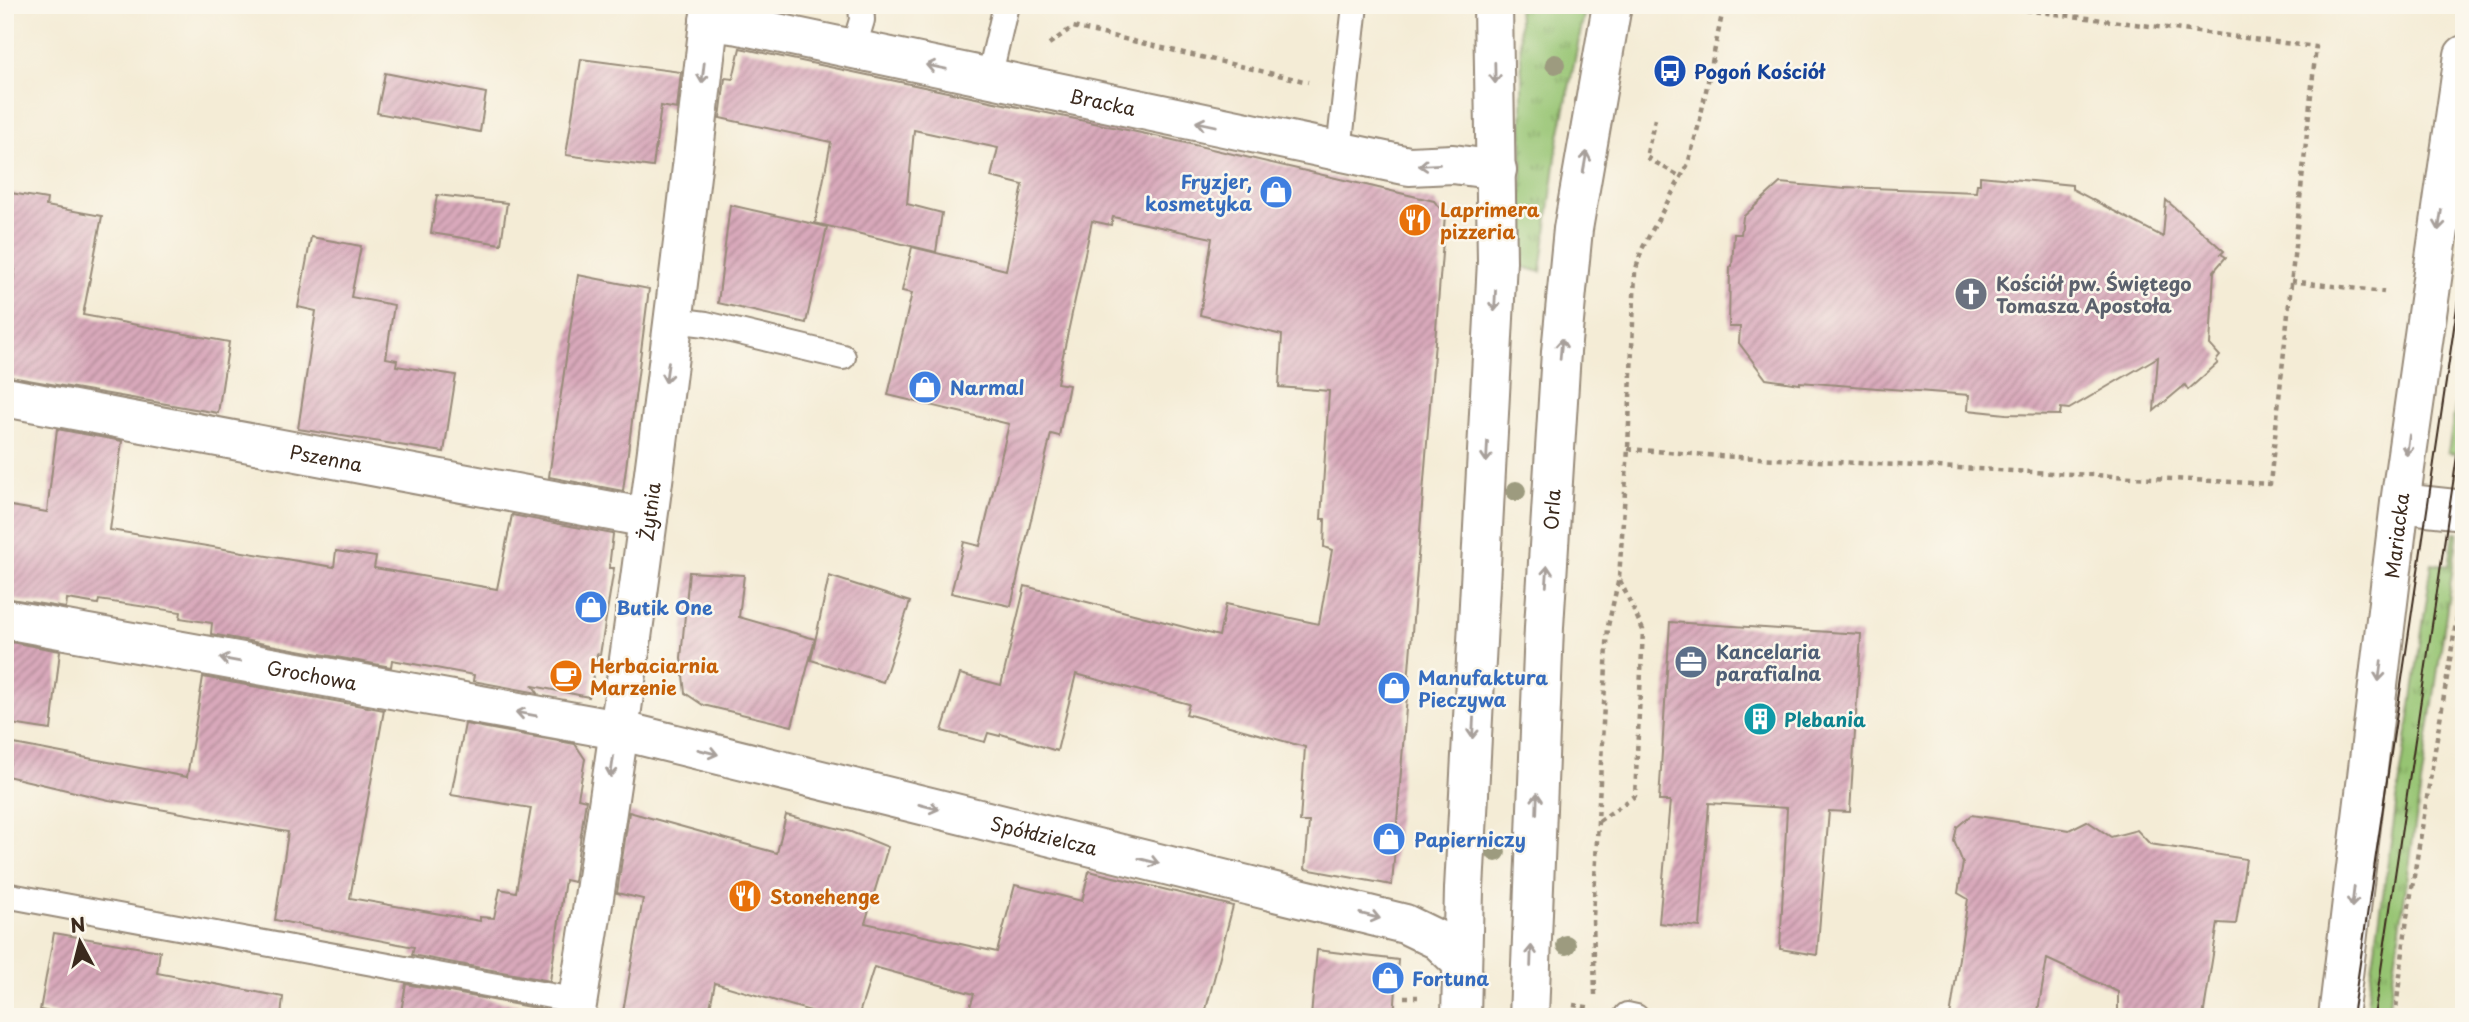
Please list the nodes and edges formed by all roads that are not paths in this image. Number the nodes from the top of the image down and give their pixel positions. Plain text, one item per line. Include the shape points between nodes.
1 (861, 5) edge
2 (1006, 5) edge
3 (1355, 5) edge
4 (1493, 5) edge
5 (1612, 5) edge
6 (710, 13) edge
7 (853, 50) junction
8 (2464, 55) edge
9 (991, 68) junction
10 (1339, 151) junction
11 (1497, 170) junction
12 (674, 320) junction
13 (843, 356) dead end
14 (5, 397) edge
15 (2400, 503) junction
16 (2464, 510) edge
17 (648, 518) junction
18 (5, 618) edge
19 (618, 730) junction
20 (5, 895) edge
21 (1461, 962) junction
22 (577, 1009) edge
23 (1461, 1017) edge
24 (1529, 1017) edge
25 (2338, 1017) edge

1 - 7 lane via 862,20
2 - 9 lane
3 - 10 lane
4 -> 11 street
24 -> 5 street, Orla via 1544,627 1561,352 1573,229
6 - 7 street, Bracka via 738,25
6 -> 12 street, Żytnia
9 -> 7 street, Bracka
8 -> 15 street, Mariacka
10 -> 9 street, Bracka
11 -> 10 street, Bracka via 1453,164 1409,166
11 -> 21 street via 1497,261
12 - 13 lane
12 -> 17 street, Żytnia
14 - 17 street, Pszenna
15 - 16 street
15 -> 25 street, Mariacka
17 - 19 street, Żytnia
19 -> 18 street, Grochowa
19 -> 21 street, Spółdzielcza via 1405,924 1438,940
19 -> 22 street, Żytnia
20 - 22 lane
21 - 23 street

